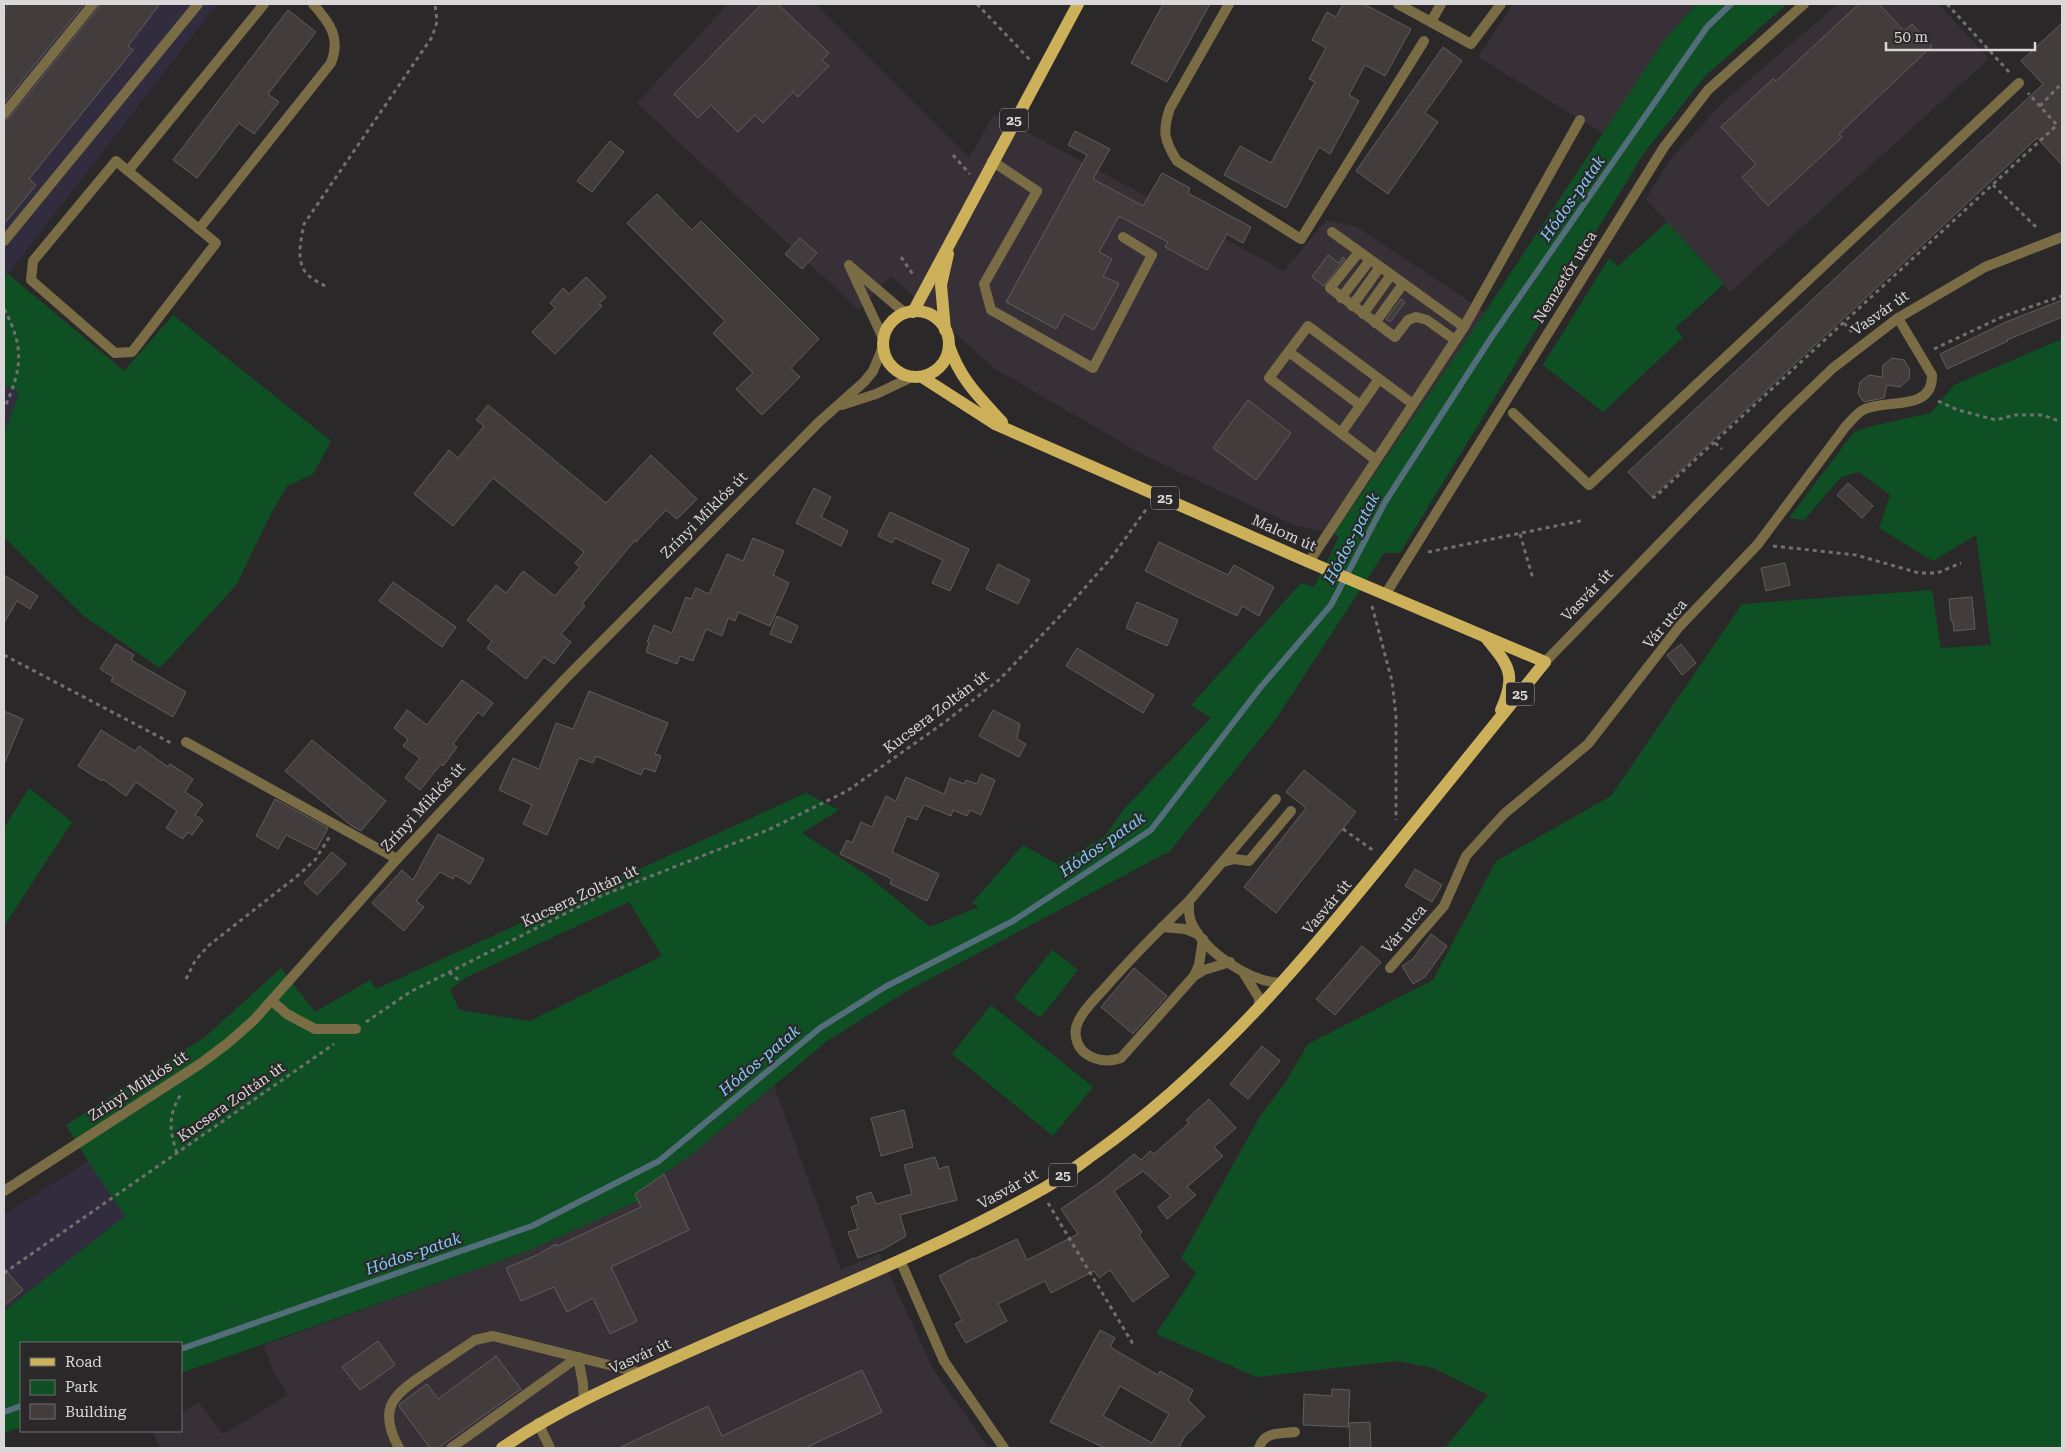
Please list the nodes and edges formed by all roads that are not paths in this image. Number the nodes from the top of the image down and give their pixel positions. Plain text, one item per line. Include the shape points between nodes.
1 (93, 4) edge
2 (198, 4) edge
3 (264, 4) edge
4 (313, 4) edge
5 (1078, 4) edge
6 (1230, 4) edge
7 (1398, 4) edge
8 (1441, 4) edge
9 (1501, 4) edge
10 (1804, 4) edge
11 (1412, 7) edge
12 (1431, 22) junction
13 (1424, 41) dead end
14 (2019, 83) road end
15 (4, 114) edge
16 (1580, 120) dead end
17 (992, 161) junction
18 (128, 171) junction
19 (199, 229) junction
20 (1332, 232) dead end
21 (952, 237) junction
22 (1123, 237) dead end
23 (2062, 237) edge
24 (4, 241) edge
25 (1359, 252) junction
26 (1370, 260) junction
27 (1380, 267) junction
28 (1391, 275) junction
29 (1403, 284) junction
30 (1341, 298) junction
31 (1352, 306) junction
32 (909, 312) junction
33 (1363, 314) junction
34 (1898, 318) junction
35 (1375, 322) junction
36 (1464, 327) junction
37 (945, 330) junction
38 (1455, 340) junction
39 (883, 343) junction
40 (949, 346) junction
41 (1289, 352) junction
42 (917, 377) junction
43 (1379, 379) junction
44 (1413, 404) junction
45 (1360, 405) junction
46 (837, 407) junction
47 (1513, 414) dead end
48 (1011, 432) junction
49 (1341, 433) junction
50 (1376, 460) junction
51 (1314, 564) junction
52 (1385, 594) junction
53 (1485, 637) junction
54 (1545, 662) junction
55 (1494, 725) junction
56 (186, 742) road end
57 (1276, 799) dead end
58 (1291, 811) dead end
59 (397, 859) junction
60 (1223, 862) junction
61 (1189, 901) junction
62 (1162, 927) junction
63 (1201, 936) junction
64 (1230, 962) junction
65 (1390, 968) dead end
66 (1242, 971) junction
67 (1194, 976) junction
68 (1283, 983) junction
69 (272, 1001) junction
70 (1259, 1009) junction
71 (356, 1029) road end
72 (4, 1192) edge
73 (900, 1260) junction
74 (578, 1357) junction
75 (641, 1373) junction
76 (584, 1400) junction
77 (538, 1423) junction
78 (1295, 1432) dead end
79 (399, 1448) edge
80 (451, 1448) edge
81 (502, 1448) edge
82 (550, 1448) edge
83 (1004, 1448) edge
84 (1259, 1448) edge

1 - 15 street
2 - 24 street
3 - 18 street
4 - 19 street via 327,20 336,39 331,63
5 - 17 main road, 25
6 - 13 street via 1170,108 1164,124 1166,143 1177,160 1301,238
7 - 11 street
8 - 12 street
9 - 12 street via 1471,44
10 - 52 street, Nemzetőr utca via 1708,90 1664,147
11 - 12 street
14 - 47 street via 1588,485
16 - 36 street
17 - 21 main road, 25
17 - 22 street via 1037,191 984,284 991,310 1093,368 1152,255
18 - 19 street
18 - 19 street via 116,161 33,261 31,280 115,353 132,352 216,243
20 - 25 street
21 - 32 main road, 25
21 - 37 main road, 25 via 941,285
23 - 34 street, Vasvár út via 1985,267
25 - 26 street
25 - 30 street via 1330,288
26 - 27 street
26 - 30 street
27 - 28 street
27 - 31 street
28 - 29 street
28 - 33 street
29 - 35 street
29 - 36 street
30 - 31 street
31 - 33 street
32 - 37 main road via 932,316
32 - 39 main road, 25 via 891,322
32 - 39 street via 849,265
33 - 35 street
34 - 54 street, Vasvár út via 1833,368 1786,413
34 - 65 street, Vár utca via 1932,375 1930,389 1924,396 1904,404 1864,409 1846,426 1758,544 1680,627 1588,744 1504,814 1466,856 1444,906
35 - 38 street via 1396,338 1408,320 1416,316
36 - 38 street
37 - 40 main road, 25
38 - 44 street
39 - 42 main road, 25 via 885,358 892,368 901,374
39 - 46 street, Zrínyi Miklós út via 873,371
40 - 42 main road via 941,366 932,373
40 - 48 main road, Malom út / 25 via 956,366 973,391
41 - 43 street via 1308,326
41 - 45 street
41 - 49 street via 1269,378
42 - 46 street, Zrínyi Miklós út
42 - 48 main road, Malom út / 25
43 - 44 street
43 - 45 street
44 - 50 street
45 - 49 street
46 - 59 street, Zrínyi Miklós út via 565,678
48 - 51 main road, Malom út / 25
49 - 50 street
50 - 51 street
51 - 52 main road, Malom út / 25
52 - 53 main road, Malom út / 25
53 - 54 main road, Malom út / 25
53 - 55 main road, 25 via 1506,662 1510,679 1507,696
54 - 55 main road, Vasvár út / 25
55 - 68 main road, Vasvár út / 25
56 - 59 street
57 - 60 street
58 - 60 street via 1249,861 1234,859
59 - 69 street, Zrínyi Miklós út
60 - 61 street
61 - 62 street
61 - 63 street via 1190,918
62 - 63 street via 1185,929
62 - 67 street via 1085,1011 1077,1023 1079,1045 1096,1059 1111,1061 1121,1058
63 - 64 street
63 - 67 street via 1200,965
64 - 66 street
64 - 67 street
66 - 68 street via 1270,983
66 - 70 street via 1259,998
68 - 70 main road, Vasvár út / 25
69 - 71 street via 287,1014 315,1029
69 - 72 street, Zrínyi Miklós út via 228,1044 200,1064
70 - 73 main road, Vasvár út / 25 via 1163,1101 1125,1132 1042,1189 955,1236
73 - 75 main road, Vasvár út / 25
73 - 83 street via 944,1361
74 - 75 street
74 - 76 street
74 - 79 street via 493,1336 475,1340 394,1398 388,1420
74 - 80 street
75 - 76 main road, Vasvár út / 25
76 - 77 main road, Vasvár út / 25
77 - 81 main road, Vasvár út / 25
77 - 82 street
78 - 84 street via 1268,1435

